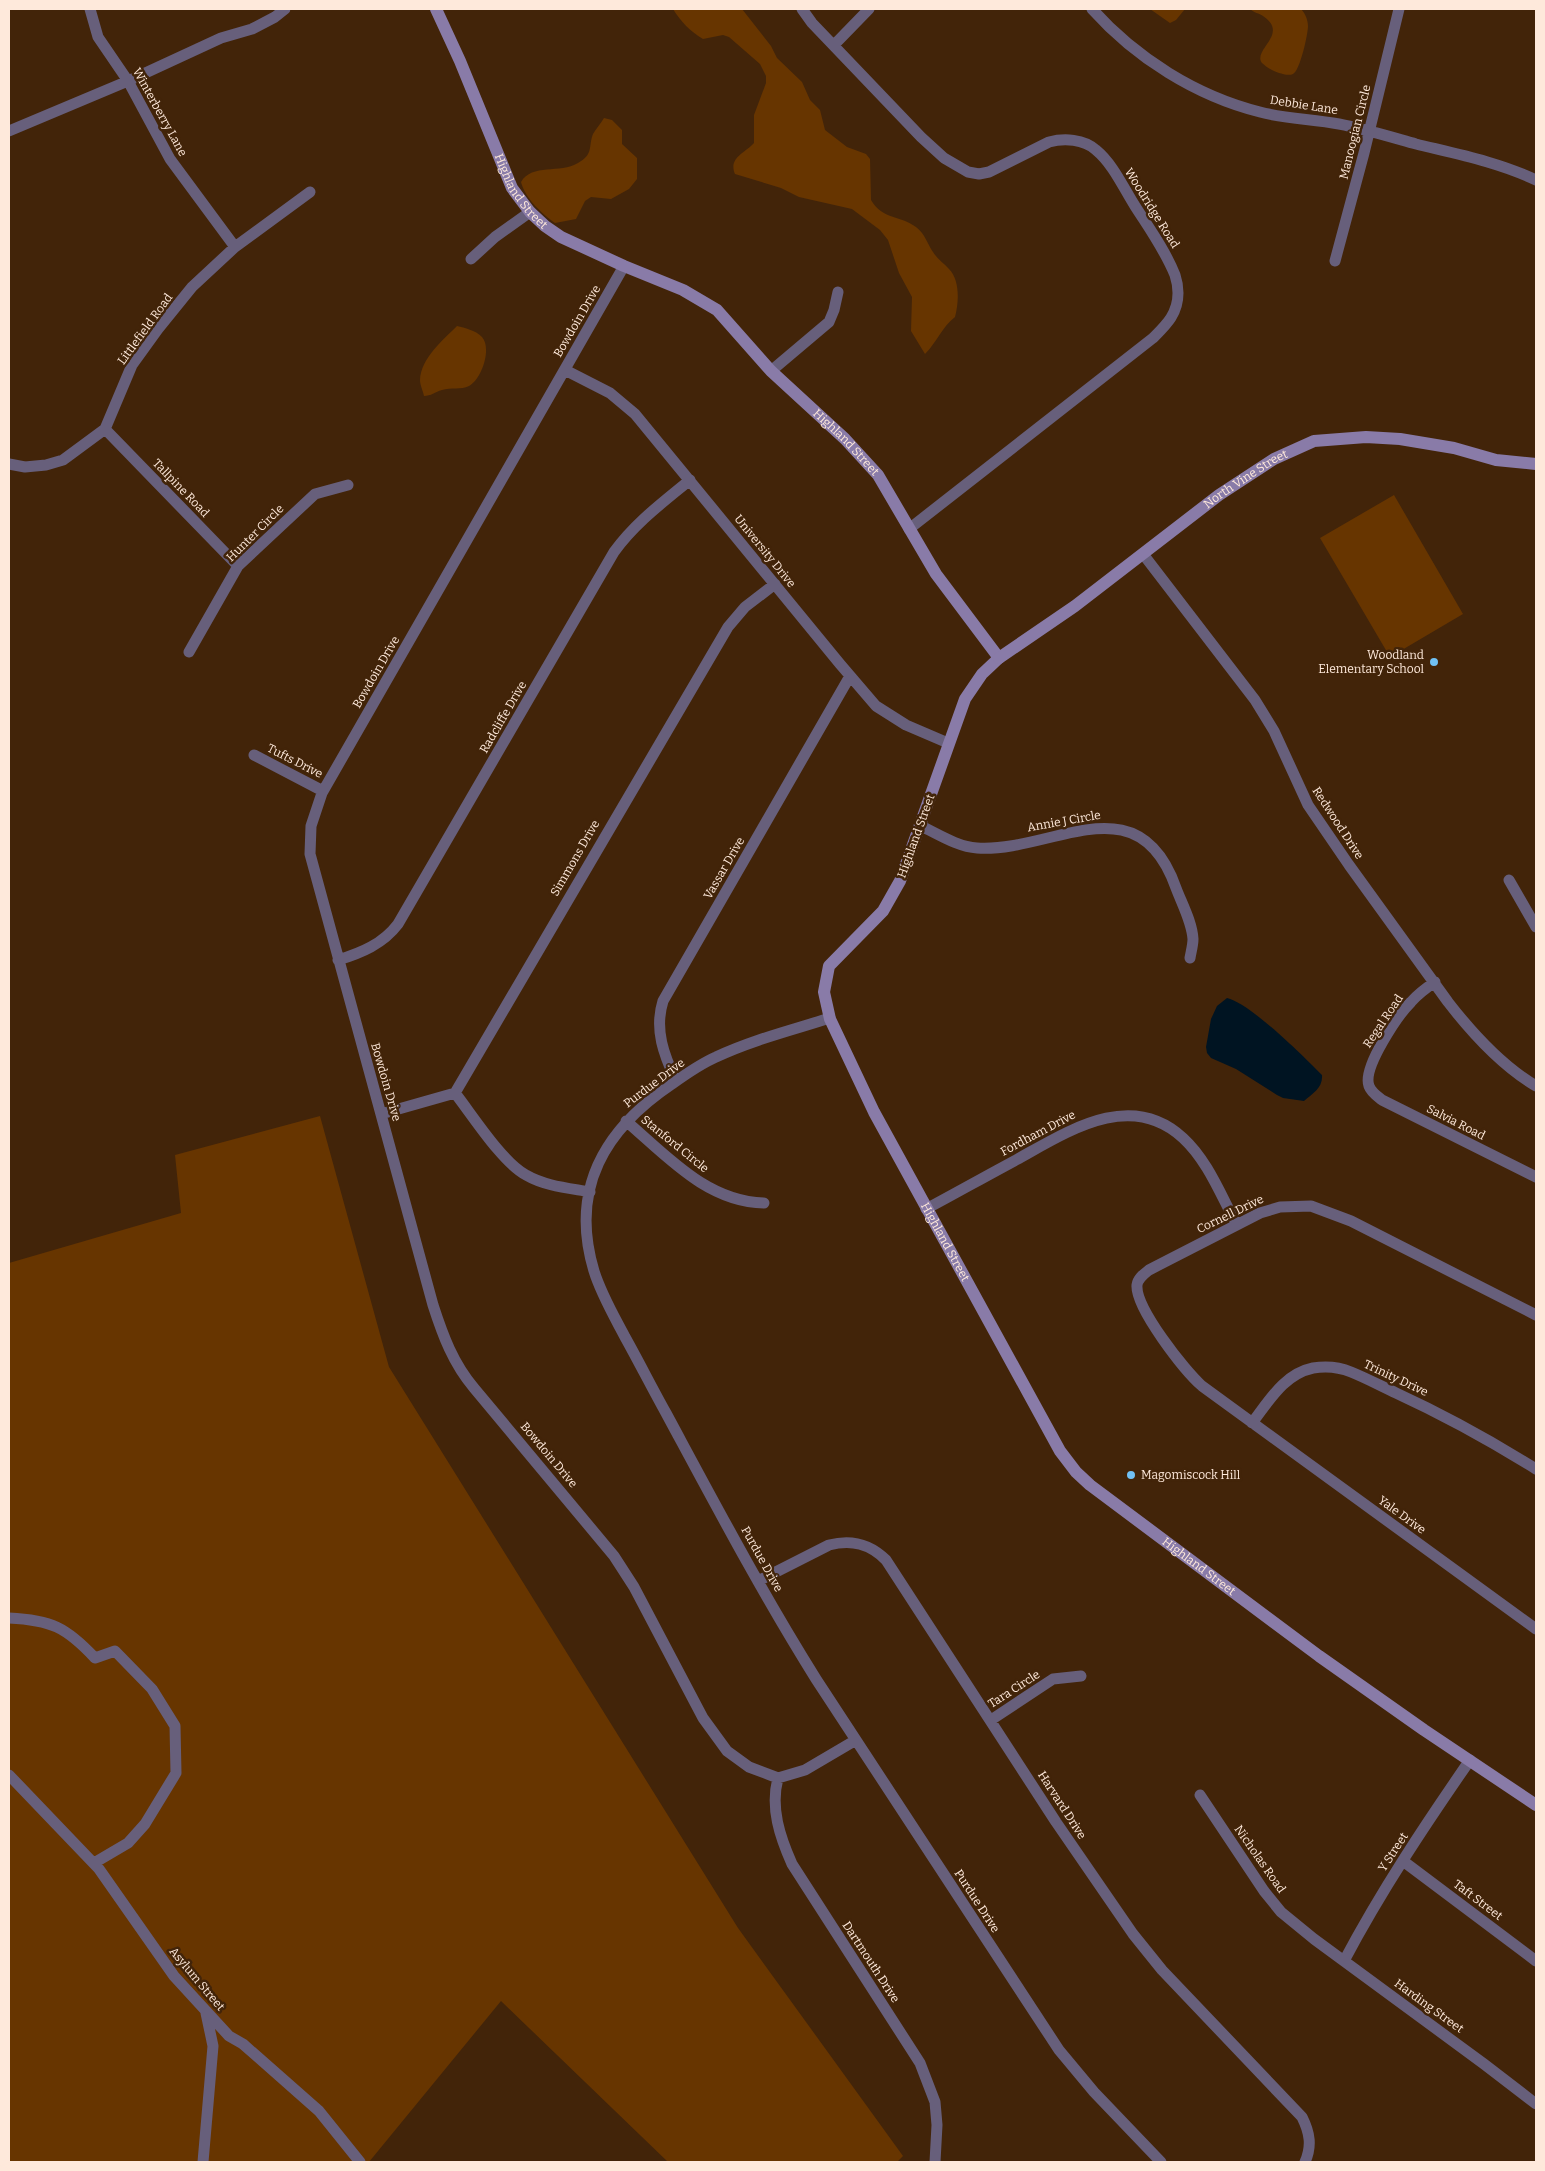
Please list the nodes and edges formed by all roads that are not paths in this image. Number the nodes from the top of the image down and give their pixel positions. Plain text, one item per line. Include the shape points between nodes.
1 (90, 9) edge
2 (285, 9) edge
3 (436, 9) edge
4 (802, 9) edge
5 (869, 9) edge
6 (1092, 9) edge
7 (1399, 9) edge
8 (834, 45) junction
9 (128, 82) junction
10 (9, 131) edge
11 (1370, 131) junction
12 (1536, 180) edge
13 (310, 192) dead end
14 (530, 212) junction
15 (235, 247) junction
16 (471, 259) dead end
17 (1335, 261) dead end
18 (624, 266) junction
19 (838, 292) dead end
20 (565, 370) junction
21 (772, 371) junction
22 (105, 429) junction
23 (9, 464) edge
24 (1536, 464) edge
25 (690, 480) junction
26 (348, 485) dead end
27 (910, 529) junction
28 (1143, 554) junction
29 (238, 566) junction
30 (775, 584) junction
31 (189, 652) dead end
32 (1000, 658) junction
33 (850, 676) junction
34 (948, 743) junction
35 (254, 755) dead end
36 (323, 792) junction
37 (921, 826) junction
38 (1509, 880) dead end
39 (1536, 927) edge
40 (1190, 958) dead end
41 (338, 960) junction
42 (1435, 982) junction
43 (830, 1018) junction
44 (676, 1081) junction
45 (1368, 1085) joint
46 (1536, 1086) edge
47 (455, 1093) junction
48 (381, 1114) junction
49 (626, 1121) junction
50 (1536, 1177) edge
51 (590, 1192) junction
52 (764, 1203) dead end
53 (926, 1209) junction
54 (1237, 1225) junction
55 (1536, 1315) edge
56 (1252, 1423) junction
57 (1536, 1469) edge
58 (758, 1581) junction
59 (9, 1618) edge
60 (1536, 1629) edge
61 (1081, 1676) dead end
62 (991, 1720) junction
63 (856, 1740) junction
64 (1470, 1760) junction
65 (9, 1775) edge
66 (778, 1778) junction
67 (1200, 1796) dead end
68 (1536, 1805) edge
69 (1403, 1861) junction
70 (94, 1863) junction
71 (1304, 1931) joint
72 (1536, 1960) edge
73 (1344, 1961) junction
74 (206, 2012) junction
75 (228, 2036) junction
76 (213, 2046) junction
77 (1536, 2104) edge
78 (203, 2162) edge
79 (360, 2162) edge
80 (935, 2162) edge
81 (1161, 2162) edge
82 (1305, 2162) edge

1 - 9 street, Winterberry Lane via 98,36
2 - 9 street via 252,29 221,38
3 - 14 street, Highland Street via 512,188
4 - 8 street, Woodridge Road
5 - 8 street
6 - 11 street, Debbie Lane via 1126,43 1193,88 1260,112
7 - 11 street, Manoogian Circle
8 - 27 street, Woodridge Road via 921,137 963,171 989,172 1058,140 1080,142 1095,149 1119,179 1159,244 1177,281 1178,300 1174,314 1153,338
9 - 10 street
9 - 15 street, Winterberry Lane via 170,159
11 - 12 street, Debbie Lane via 1468,156
11 - 17 street, Manoogian Circle
13 - 15 street, Littlefield Road
14 - 16 street
14 - 18 street, Highland Street via 561,237
15 - 22 street, Littlefield Road via 192,287 132,365
18 - 20 street, Bowdoin Drive
18 - 21 street, Highland Street via 708,303
19 - 21 street via 828,322
20 - 25 street, University Drive via 610,393 629,408
20 - 36 street, Bowdoin Drive
21 - 27 street, Highland Street via 846,439 878,476
22 - 23 street via 63,460 26,467
22 - 29 street, Tallpine Road
24 - 28 street, North Vine Street via 1496,460 1454,448 1400,439 1366,437 1314,441 1274,459 1219,495
25 - 30 street, University Drive
25 - 41 street, Radcliffe Drive via 646,516 614,552 398,924 389,935 368,949
26 - 29 street, Hunter Circle via 315,494
27 - 32 street, Highland Street via 936,574
28 - 32 street, North Vine Street
28 - 42 street, Redwood Drive via 1251,694 1274,731 1308,805
29 - 31 street, Hunter Circle
30 - 33 street, University Drive
30 - 47 street, Simmons Drive via 757,596 728,627
32 - 34 street, Highland Street via 970,689
33 - 34 street, University Drive via 882,711
33 - 44 street, Vassar Drive via 663,1001 659,1033
34 - 37 street, Highland Street
35 - 36 street, Tufts Drive
36 - 41 street, Bowdoin Drive via 312,822 310,847
37 - 40 street, Annie J Circle via 962,845 977,848 1102,828 1135,835 1156,852 1175,884 1191,929
37 - 43 street, Highland Street via 900,881 886,906 829,966 824,989
38 - 39 street
41 - 48 street, Bowdoin Drive
42 - 45 street, Regal Road via 1410,1003 1388,1034 1374,1059
42 - 46 street, Redwood Drive via 1460,1017 1501,1060
43 - 44 street, Purdue Drive via 733,1050
43 - 53 street, Highland Street via 861,1087
44 - 49 street, Purdue Drive
45 - 50 street, Salvia Road via 1382,1100
47 - 48 street
47 - 51 street via 508,1161 521,1172 547,1183
48 - 66 street, Bowdoin Drive via 437,1316 456,1364 618,1561 700,1713 721,1744 743,1763
49 - 51 street, Purdue Drive via 604,1151
49 - 52 street, Stanford Circle via 700,1182 740,1200
51 - 58 street, Purdue Drive via 587,1232 597,1281
53 - 54 street, Fordham Drive via 1077,1127 1111,1117 1129,1116 1158,1122 1188,1143
53 - 64 street, Highland Street via 1041,1420 1076,1472 1291,1636
54 - 55 street, Cornell Drive via 1286,1205 1318,1208
54 - 56 street, Cornell Drive via 1149,1270 1140,1278 1137,1287 1143,1304 1179,1362 1202,1386
56 - 57 street, Trinity Drive via 1292,1377 1313,1368 1335,1368 1349,1371 1414,1401
56 - 60 street, Yale Drive
58 - 62 street, Harvard Drive via 834,1544 859,1543 873,1549 890,1566
58 - 63 street, Purdue Drive
59 - 70 street via 56,1625 80,1642 95,1658 116,1651 152,1689 175,1726 176,1773 146,1824 128,1843
61 - 62 street, Tara Circle via 1053,1679
62 - 82 street, Harvard Drive via 1132,1934 1166,1975 1302,2117 1310,2141
63 - 66 street via 805,1770
63 - 81 street, Purdue Drive via 1059,2050
64 - 68 street, Highland Street
64 - 69 street, Y Street
65 - 70 street, Asylum Street
66 - 80 street, Dartmouth Drive via 775,1798 778,1824 795,1869 920,2063 935,2102
67 - 71 street, Nicholas Road via 1264,1891 1281,1912
69 - 72 street, Taft Street
69 - 73 street, Y Street
70 - 74 street, Asylum Street via 174,1976
71 - 73 street, Harding Street
73 - 77 street, Harding Street
74 - 75 street, Asylum Street
74 - 76 street
75 - 76 street via 217,2040
75 - 79 street, Asylum Street via 243,2044 319,2111
76 - 78 street

